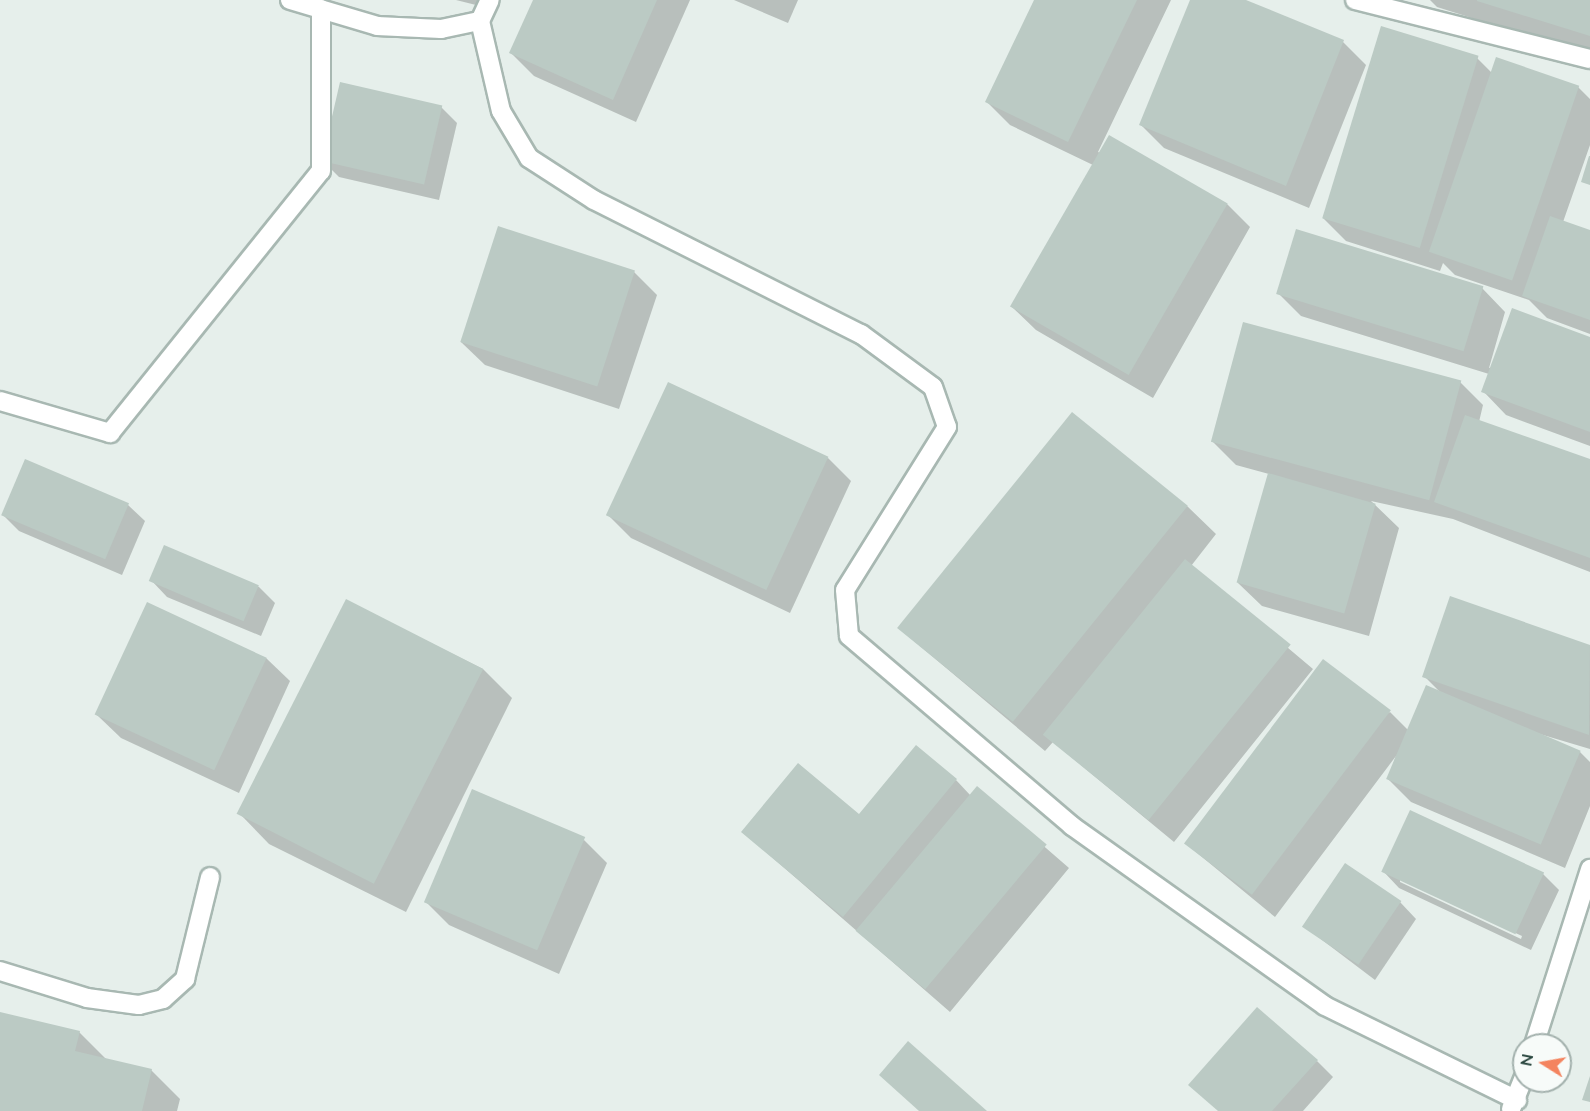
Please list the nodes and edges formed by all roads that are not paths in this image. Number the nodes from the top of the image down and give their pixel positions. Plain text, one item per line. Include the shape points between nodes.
1 (290, 0) edge
2 (490, 0) edge
3 (1355, 0) edge
4 (321, 9) junction
5 (480, 21) junction
6 (1590, 59) edge
7 (0, 401) edge
8 (1590, 869) edge
9 (210, 877) dead end
10 (0, 971) edge
11 (1538, 1033) edge
12 (1514, 1106) edge

1 - 4 street
2 - 5 street
3 - 6 street
4 - 5 street via 377,26 441,29
4 - 7 street via 321,171 110,433
5 - 12 street via 501,111 529,158 594,200 861,334 933,387 947,427 845,590 849,636 1071,826 1325,1006
8 - 11 street
9 - 10 street via 185,979 163,999 139,1005 87,998

